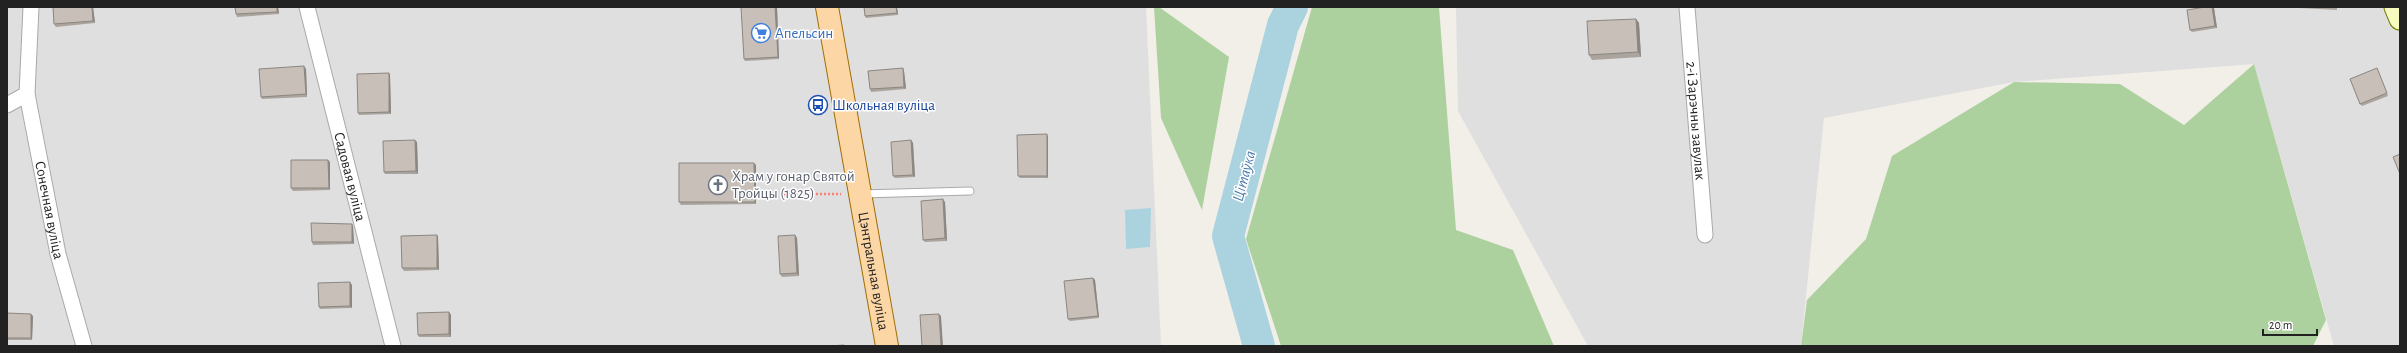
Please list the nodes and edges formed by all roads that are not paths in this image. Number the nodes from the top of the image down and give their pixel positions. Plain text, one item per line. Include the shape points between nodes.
1 (31, 7) edge
2 (307, 7) edge
3 (827, 7) edge
4 (1687, 7) edge
5 (2395, 7) edge
6 (2400, 19) edge
7 (27, 94) junction
8 (7, 106) edge
9 (970, 191) dead end
10 (861, 194) junction
11 (1705, 235) dead end
12 (84, 346) edge
13 (393, 346) edge
14 (887, 346) edge

1 - 7 street, Сонечная вуліца
2 - 13 street, Садовая вуліца
3 - 10 main road, Цэнтральная вуліца
4 - 11 street, 2-і Зарэчны завулак
5 - 6 main road
7 - 8 street
7 - 12 street, Сонечная вуліца via 58,254
9 - 10 lane
10 - 14 main road, Цэнтральная вуліца

